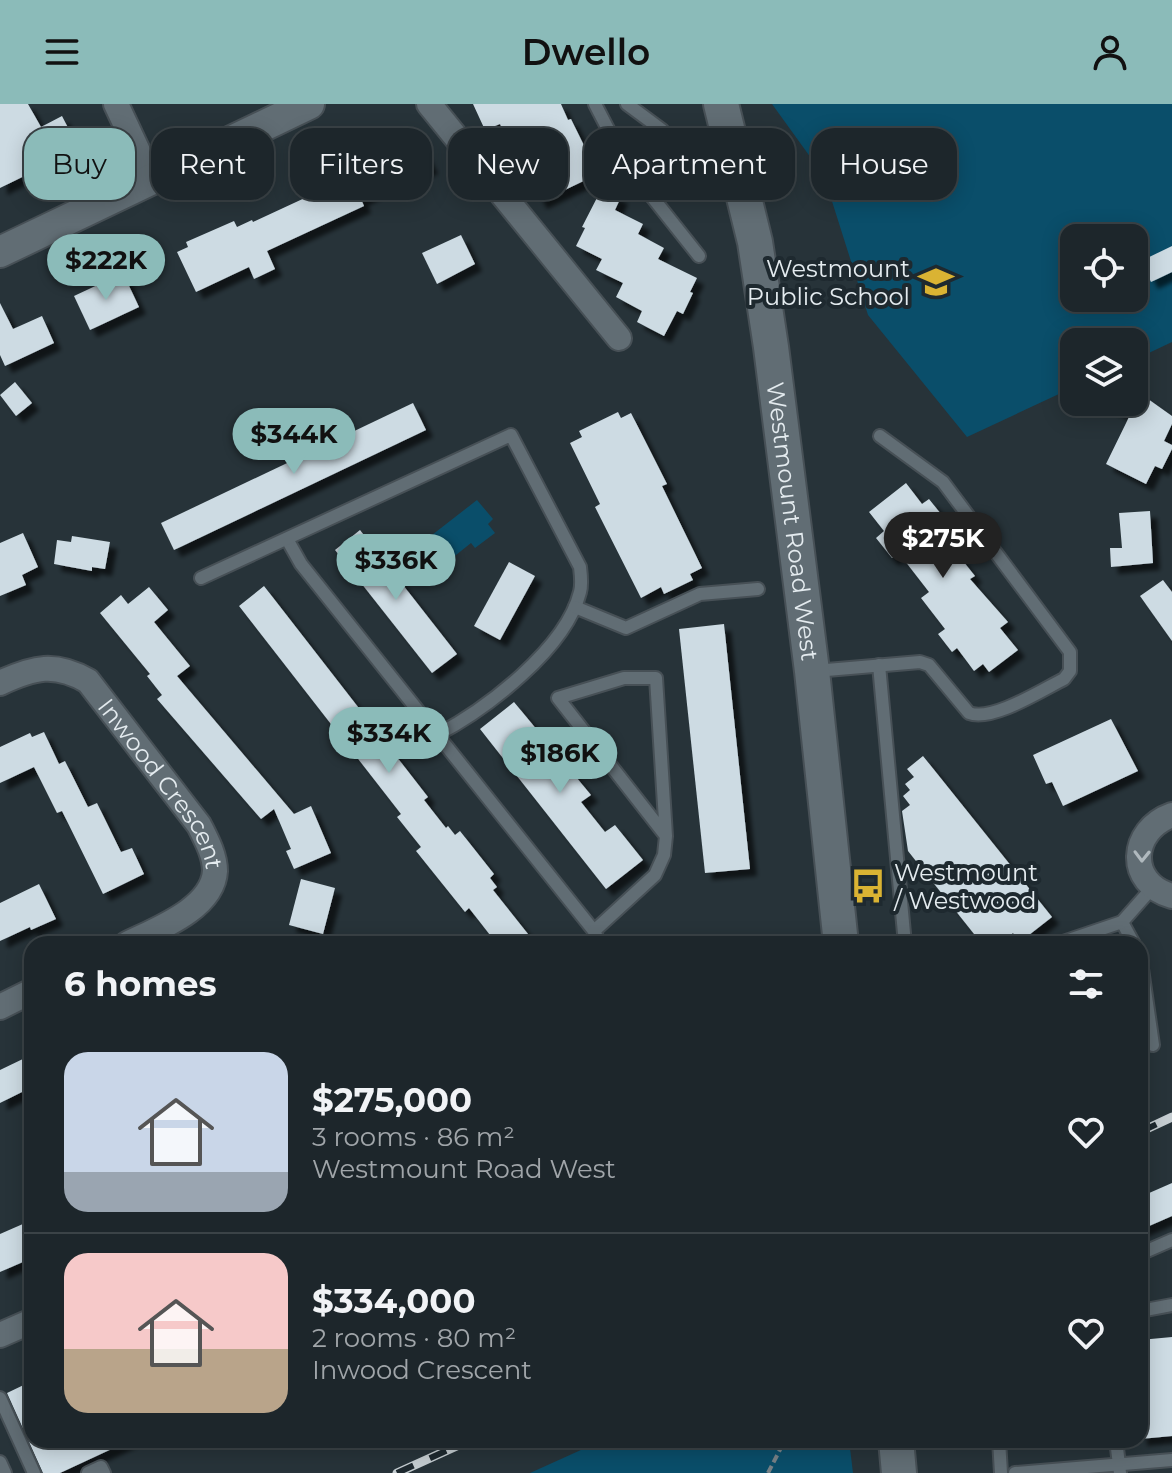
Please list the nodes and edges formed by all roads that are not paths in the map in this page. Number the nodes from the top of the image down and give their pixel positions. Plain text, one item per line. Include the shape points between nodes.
1 (116, 104) edge
2 (309, 104) edge
3 (429, 104) edge
4 (595, 104) edge
5 (627, 104) edge
6 (721, 104) edge
7 (258, 128) edge
8 (607, 128) edge
9 (659, 128) edge
10 (151, 179) joint
11 (655, 200) edge
12 (0, 252) edge
13 (699, 256) dead end
14 (619, 338) dead end
15 (880, 436) dead end
16 (287, 539) junction
17 (201, 578) dead end
18 (758, 589) dead end
19 (575, 607) junction
20 (879, 665) junction
21 (812, 671) junction
22 (0, 683) edge
23 (437, 735) junction
24 (1172, 815) edge
25 (666, 836) junction
26 (1162, 892) edge
27 (1122, 922) junction
28 (143, 936) edge
29 (595, 936) edge
30 (599, 936) edge
31 (840, 936) edge
32 (904, 936) edge
33 (1081, 936) edge
34 (1130, 936) edge
35 (24, 995) edge
36 (0, 1007) edge
37 (1148, 1010) edge
38 (1153, 1045) dead end
39 (1172, 1240) edge
40 (1148, 1250) edge
41 (1172, 1305) edge
42 (1148, 1310) edge
43 (24, 1324) edge
44 (0, 1335) edge
45 (0, 1398) edge
46 (897, 1448) edge
47 (999, 1448) edge
48 (1117, 1448) edge
49 (1172, 1460) edge
50 (0, 1462) edge
51 (1119, 1469) edge
52 (5, 1473) edge
53 (34, 1473) edge
54 (88, 1473) edge
55 (104, 1473) edge
56 (899, 1473) edge
57 (1001, 1473) edge
58 (1015, 1473) edge

1 - 10 street
2 - 7 street
3 - 14 street
4 - 8 lane
5 - 9 lane
6 - 21 main road, Westmount Road West via 755,242
10 - 12 street
11 - 13 lane
15 - 20 lane via 943,482 1072,661 1064,679 989,715 969,713 929,665
16 - 17 lane
16 - 19 lane via 511,435 580,567 582,589
16 - 23 lane via 301,564
18 - 19 lane via 700,594 626,628
19 - 23 lane via 544,656 466,720
20 - 21 lane
20 - 32 lane
21 - 31 main road, Westmount Road West
22 - 28 street, Inwood Crescent via 47,667 88,681 199,825 215,872 212,885 182,917
23 - 29 lane
24 -> 26 street via 1159,819 1145,834 1138,853 1143,874
25 - 25 lane via 577,723 558,698 624,678 656,678
25 - 30 lane via 655,875
26 - 27 lane
27 - 33 lane
27 - 34 lane
35 - 36 street
37 - 38 lane
39 - 40 lane
41 - 42 lane
43 - 44 street
45 - 53 lane
46 - 56 main road
47 - 57 lane
48 - 51 lane
49 - 51 lane
50 - 52 lane
51 - 58 lane
54 - 55 lane via 101,1467

